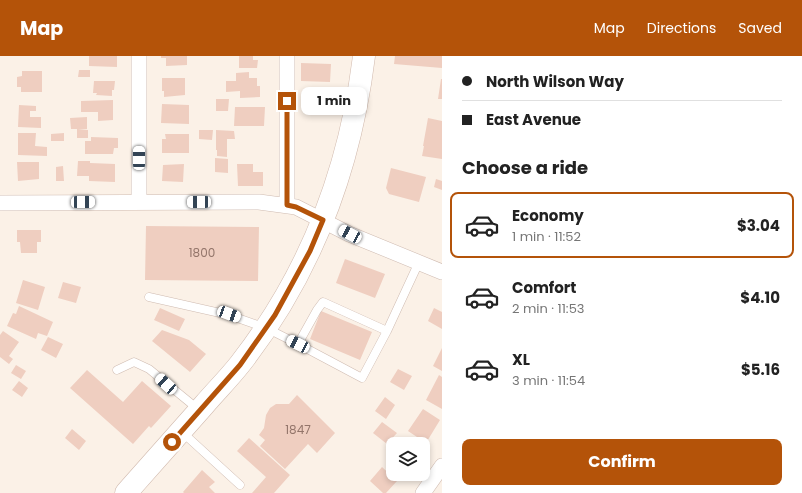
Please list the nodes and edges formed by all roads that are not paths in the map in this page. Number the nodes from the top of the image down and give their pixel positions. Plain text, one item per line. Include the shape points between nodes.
1 (139, 56) edge
2 (287, 56) edge
3 (364, 56) edge
4 (139, 202) junction
5 (0, 203) edge
6 (287, 205) junction
7 (323, 220) junction
8 (419, 262) junction
9 (442, 272) edge
10 (149, 296) dead end
11 (266, 328) junction
12 (387, 331) junction
13 (298, 344) junction
14 (117, 370) dead end
15 (199, 411) junction
16 (181, 432) junction
17 (442, 468) edge
18 (240, 485) dead end
19 (126, 493) edge
20 (423, 493) edge

1 - 4 street
2 - 6 street
3 - 7 main road via 346,152
4 - 5 street
4 - 6 street via 259,202
6 - 7 street
7 - 8 street via 350,234
7 - 11 main road via 290,289
8 - 9 street
8 - 12 lane
10 - 11 lane via 229,314
11 - 13 lane
11 - 15 main road via 240,365
12 - 13 lane via 323,302
12 - 13 lane via 362,378
14 - 15 lane via 134,362 149,369
15 - 16 main road
16 - 18 lane
16 - 19 main road
17 - 20 street

